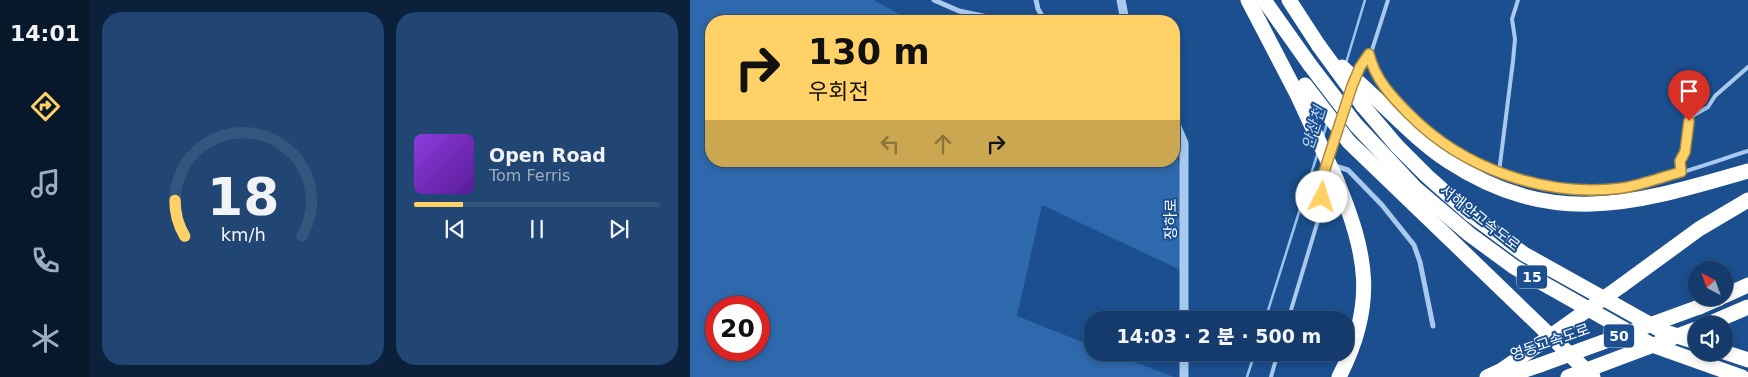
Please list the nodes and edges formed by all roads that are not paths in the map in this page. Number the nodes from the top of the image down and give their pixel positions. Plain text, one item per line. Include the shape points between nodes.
1 (934, 0) edge
2 (1036, 0) edge
3 (1121, 0) edge
4 (1248, 0) edge
5 (1254, 0) edge
6 (1264, 0) edge
7 (1290, 0) edge
8 (1388, 0) edge
9 (1518, 0) edge
10 (979, 15) edge
11 (1042, 15) edge
12 (1124, 15) edge
13 (1319, 46) junction
14 (1369, 54) junction
15 (1748, 67) edge
16 (1301, 91) junction
17 (1349, 96) dead end
18 (1346, 105) dead end
19 (1343, 115) dead end
20 (1340, 124) dead end
21 (1180, 134) edge
22 (1748, 151) edge
23 (1327, 164) junction
24 (1748, 171) edge
25 (1499, 172) junction
26 (1681, 172) junction
27 (1748, 200) edge
28 (1748, 285) edge
29 (1733, 292) edge
30 (1701, 306) edge
31 (1748, 307) edge
32 (1184, 311) edge
33 (1291, 311) edge
34 (1727, 316) edge
35 (1433, 326) dead end
36 (1688, 332) edge
37 (1688, 339) edge
38 (1733, 355) edge
39 (1748, 360) edge
40 (1184, 361) edge
41 (1276, 361) edge
42 (1184, 377) edge
43 (1272, 377) edge
44 (1338, 377) edge
45 (1487, 377) edge
46 (1504, 377) edge
47 (1568, 377) edge
48 (1593, 377) edge
49 (1742, 377) edge

1 - 10 street
2 - 11 street
3 - 12 street
4 - 16 highway
5 - 16 highway
6 - 49 highway, 서해안고속도로 / 15, bridge via 1356,124 1415,188 1469,234 1514,267 1652,344
7 - 13 highway, 서해안고속도로 / 15
8 - 14 lane
9 - 25 lane via 1512,20 1513,61
13 - 24 highway, bridge via 1422,142 1447,161 1475,177 1532,199 1594,205 1629,201
13 - 37 highway, 서해안고속도로 / 15, bridge via 1397,146 1470,214 1524,254 1662,331
14 - 17 lane via 1360,67
14 - 25 lane via 1380,82 1420,125 1444,145
15 - 26 lane via 1715,96 1708,107 1689,121 1685,152 1680,161
16 - 44 highway, bridge via 1348,207 1360,247 1364,291 1362,315 1356,338
16 - 48 highway, bridge via 1441,233 1499,284
18 - 19 lane
20 - 23 lane
21 - 32 street, 장하로 via 1184,143
22 - 26 lane
23 - 33 lane via 1322,207
23 - 35 street via 1348,170 1414,244
25 - 26 lane via 1547,185 1593,188 1622,188
27 - 45 highway, bridge via 1699,229 1538,345
28 - 29 highway
30 - 46 highway, 영동고속도로 / 50, bridge
31 - 34 highway
36 - 47 highway, 50, bridge
38 - 39 highway
40 - 42 street
41 - 43 lane

